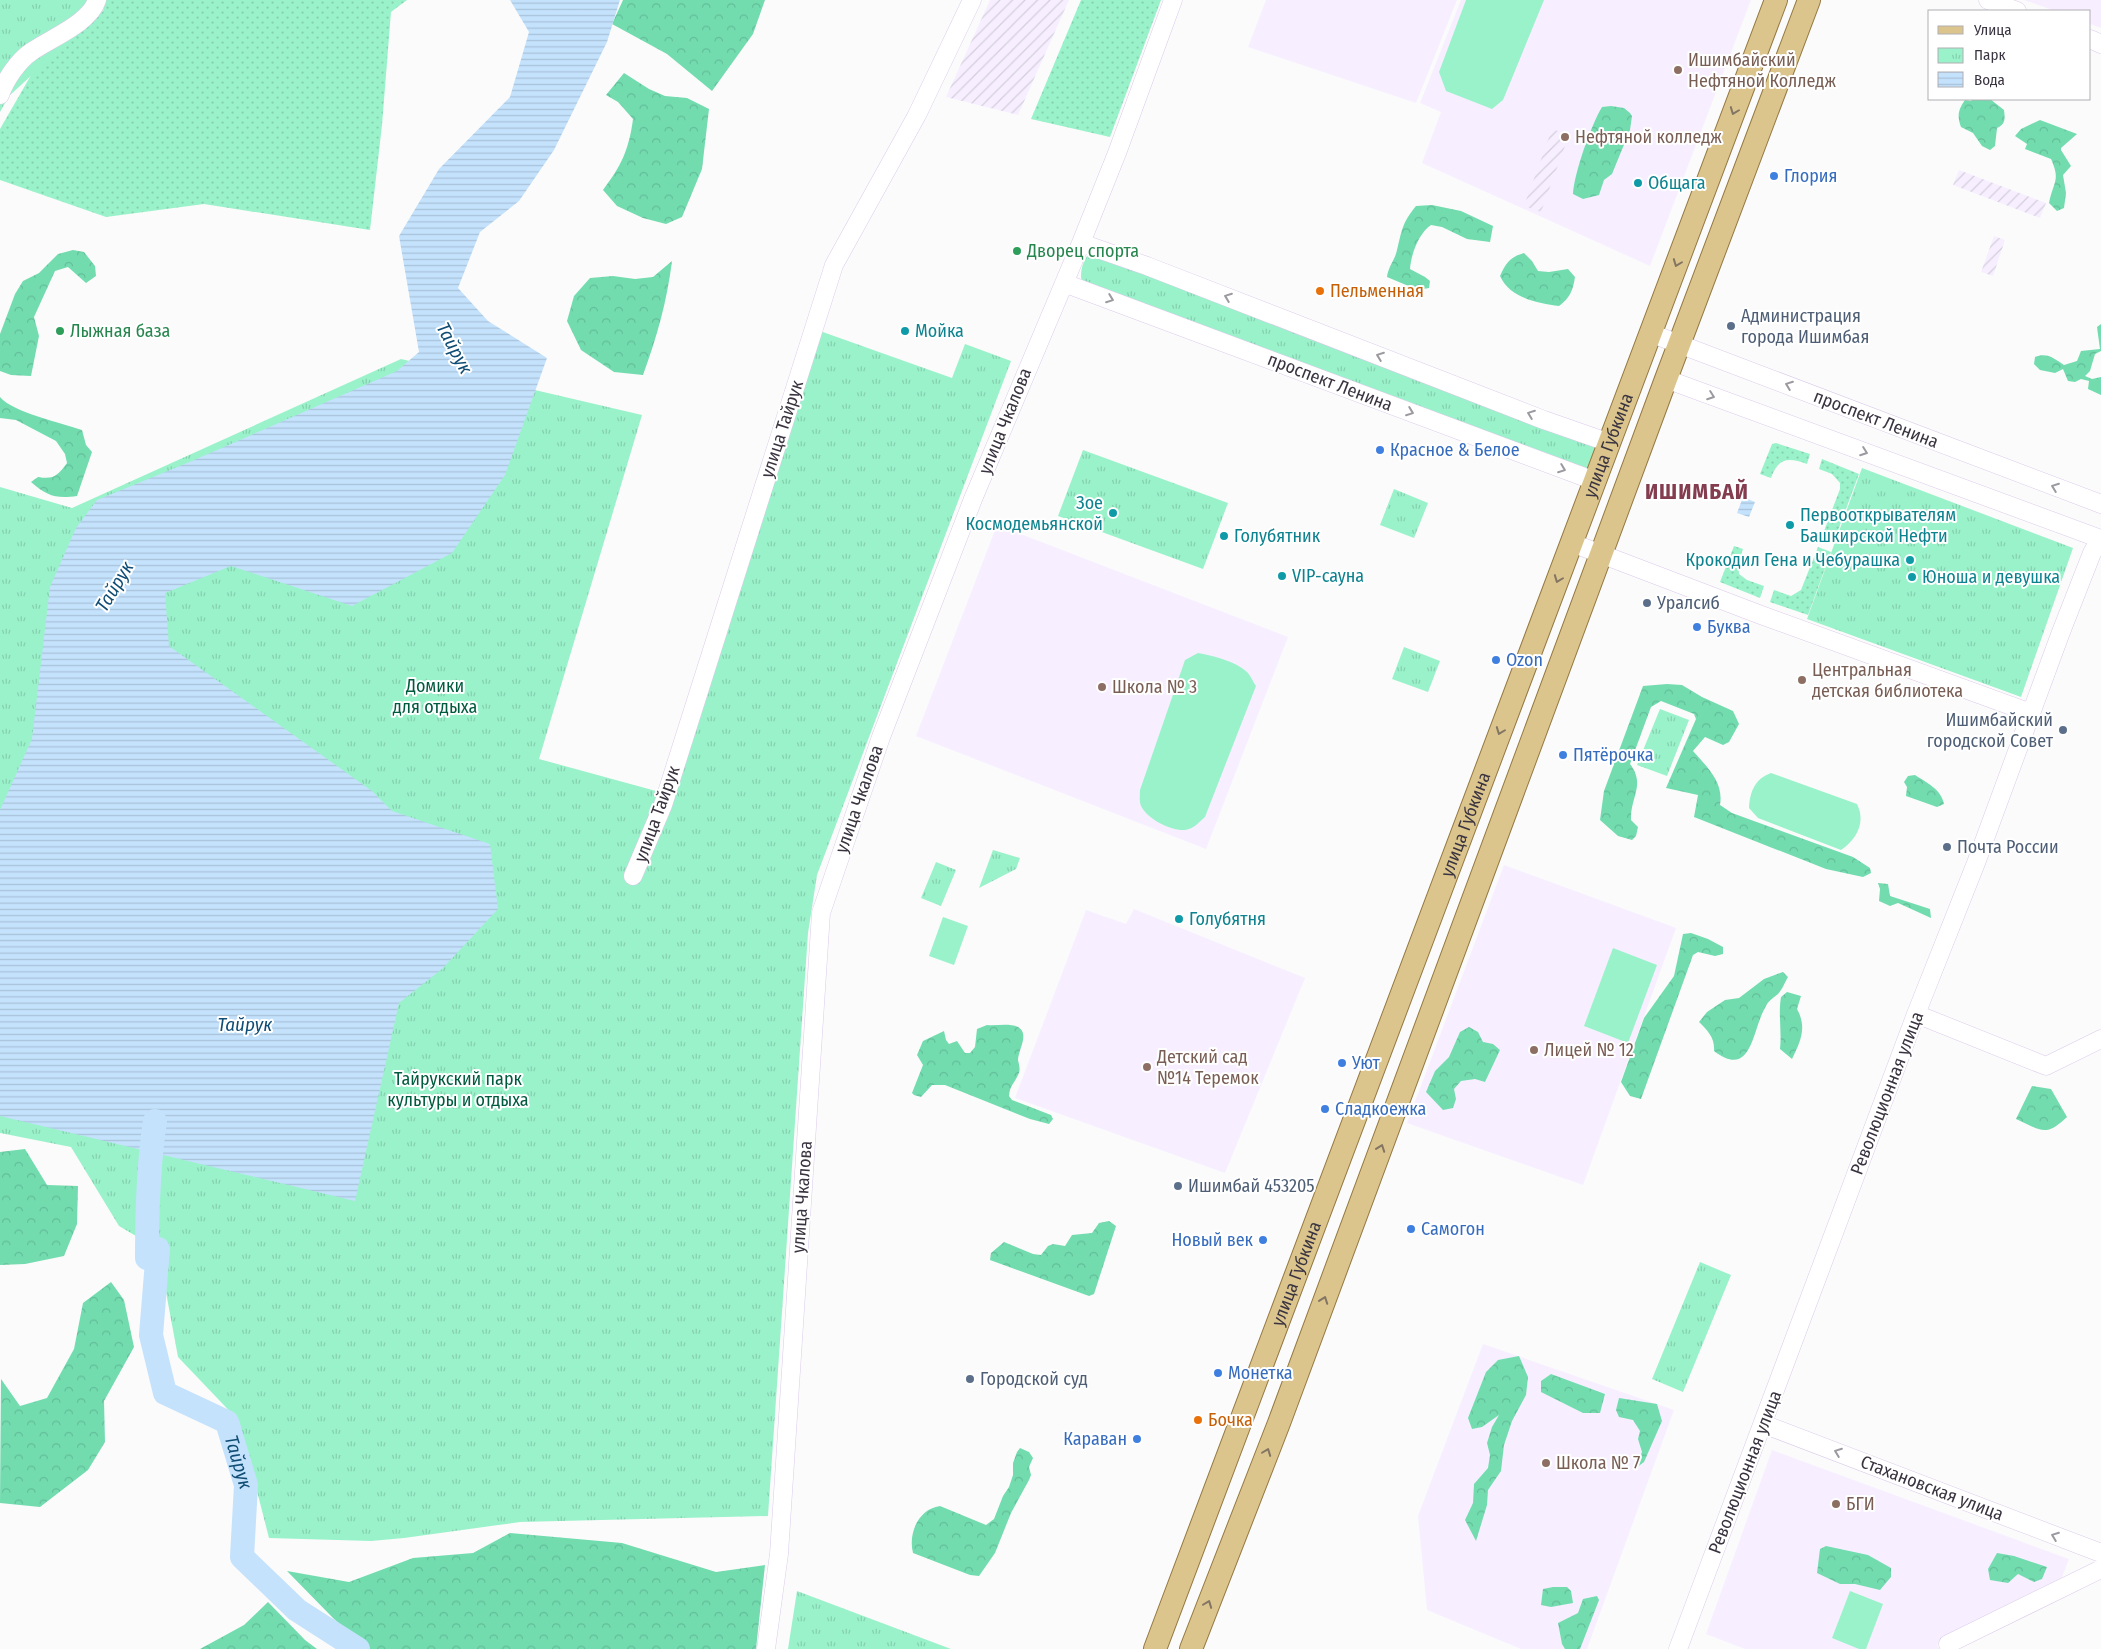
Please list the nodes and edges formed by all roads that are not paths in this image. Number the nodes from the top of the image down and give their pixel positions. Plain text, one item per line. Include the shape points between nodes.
1 (97, 0) edge
2 (972, 0) edge
3 (1173, 0) edge
4 (1776, 0) edge
5 (1810, 0) edge
6 (1988, 0) edge
7 (2014, 10) edge
8 (0, 95) edge
9 (1081, 243) junction
10 (1064, 283) junction
11 (1650, 333) junction
12 (1679, 343) junction
13 (1666, 379) junction
14 (1610, 443) junction
15 (1595, 481) junction
16 (2101, 504) edge
17 (2100, 539) edge
18 (1572, 543) junction
19 (1601, 554) junction
20 (2031, 713) junction
21 (633, 876) dead end
22 (1916, 1014) junction
23 (2101, 1039) edge
24 (1763, 1424) junction
25 (2101, 1553) edge
26 (2101, 1569) edge
27 (766, 1649) edge
28 (1155, 1649) edge
29 (1191, 1649) edge
30 (1678, 1649) edge
31 (1950, 1649) edge

1 - 8 street via 94,9 30,53 4,82
2 - 21 street, улица Тайрук via 917,115 834,264 663,805
3 - 9 street, улица Чкалова
4 -> 11 main road, улица Губкина
5 - 12 main road, улица Губкина
6 - 7 street
9 - 10 street, улица Чкалова
14 -> 9 street
10 -> 15 street, проспект Ленина
10 - 27 street, улица Чкалова via 973,500 881,738 820,912 778,1554
11 - 12 street, проспект Ленина
11 - 14 main road, улица Губкина
12 - 13 main road, улица Губкина
16 -> 12 street, проспект Ленина
13 -> 17 street, проспект Ленина
13 - 19 main road, улица Губкина
14 - 15 main road, улица Губкина
15 - 18 main road, улица Губкина
17 - 20 street, Революционная улица
18 - 19 street
18 -> 28 main road, улица Губкина
19 - 20 street
29 -> 19 main road, улица Губкина via 1282,1414
20 - 22 street, Революционная улица
22 - 23 street via 2046,1066
22 - 24 street, Революционная улица
25 -> 24 street, Стахановская улица
24 - 30 street, Революционная улица
26 - 31 street via 1948,1644

